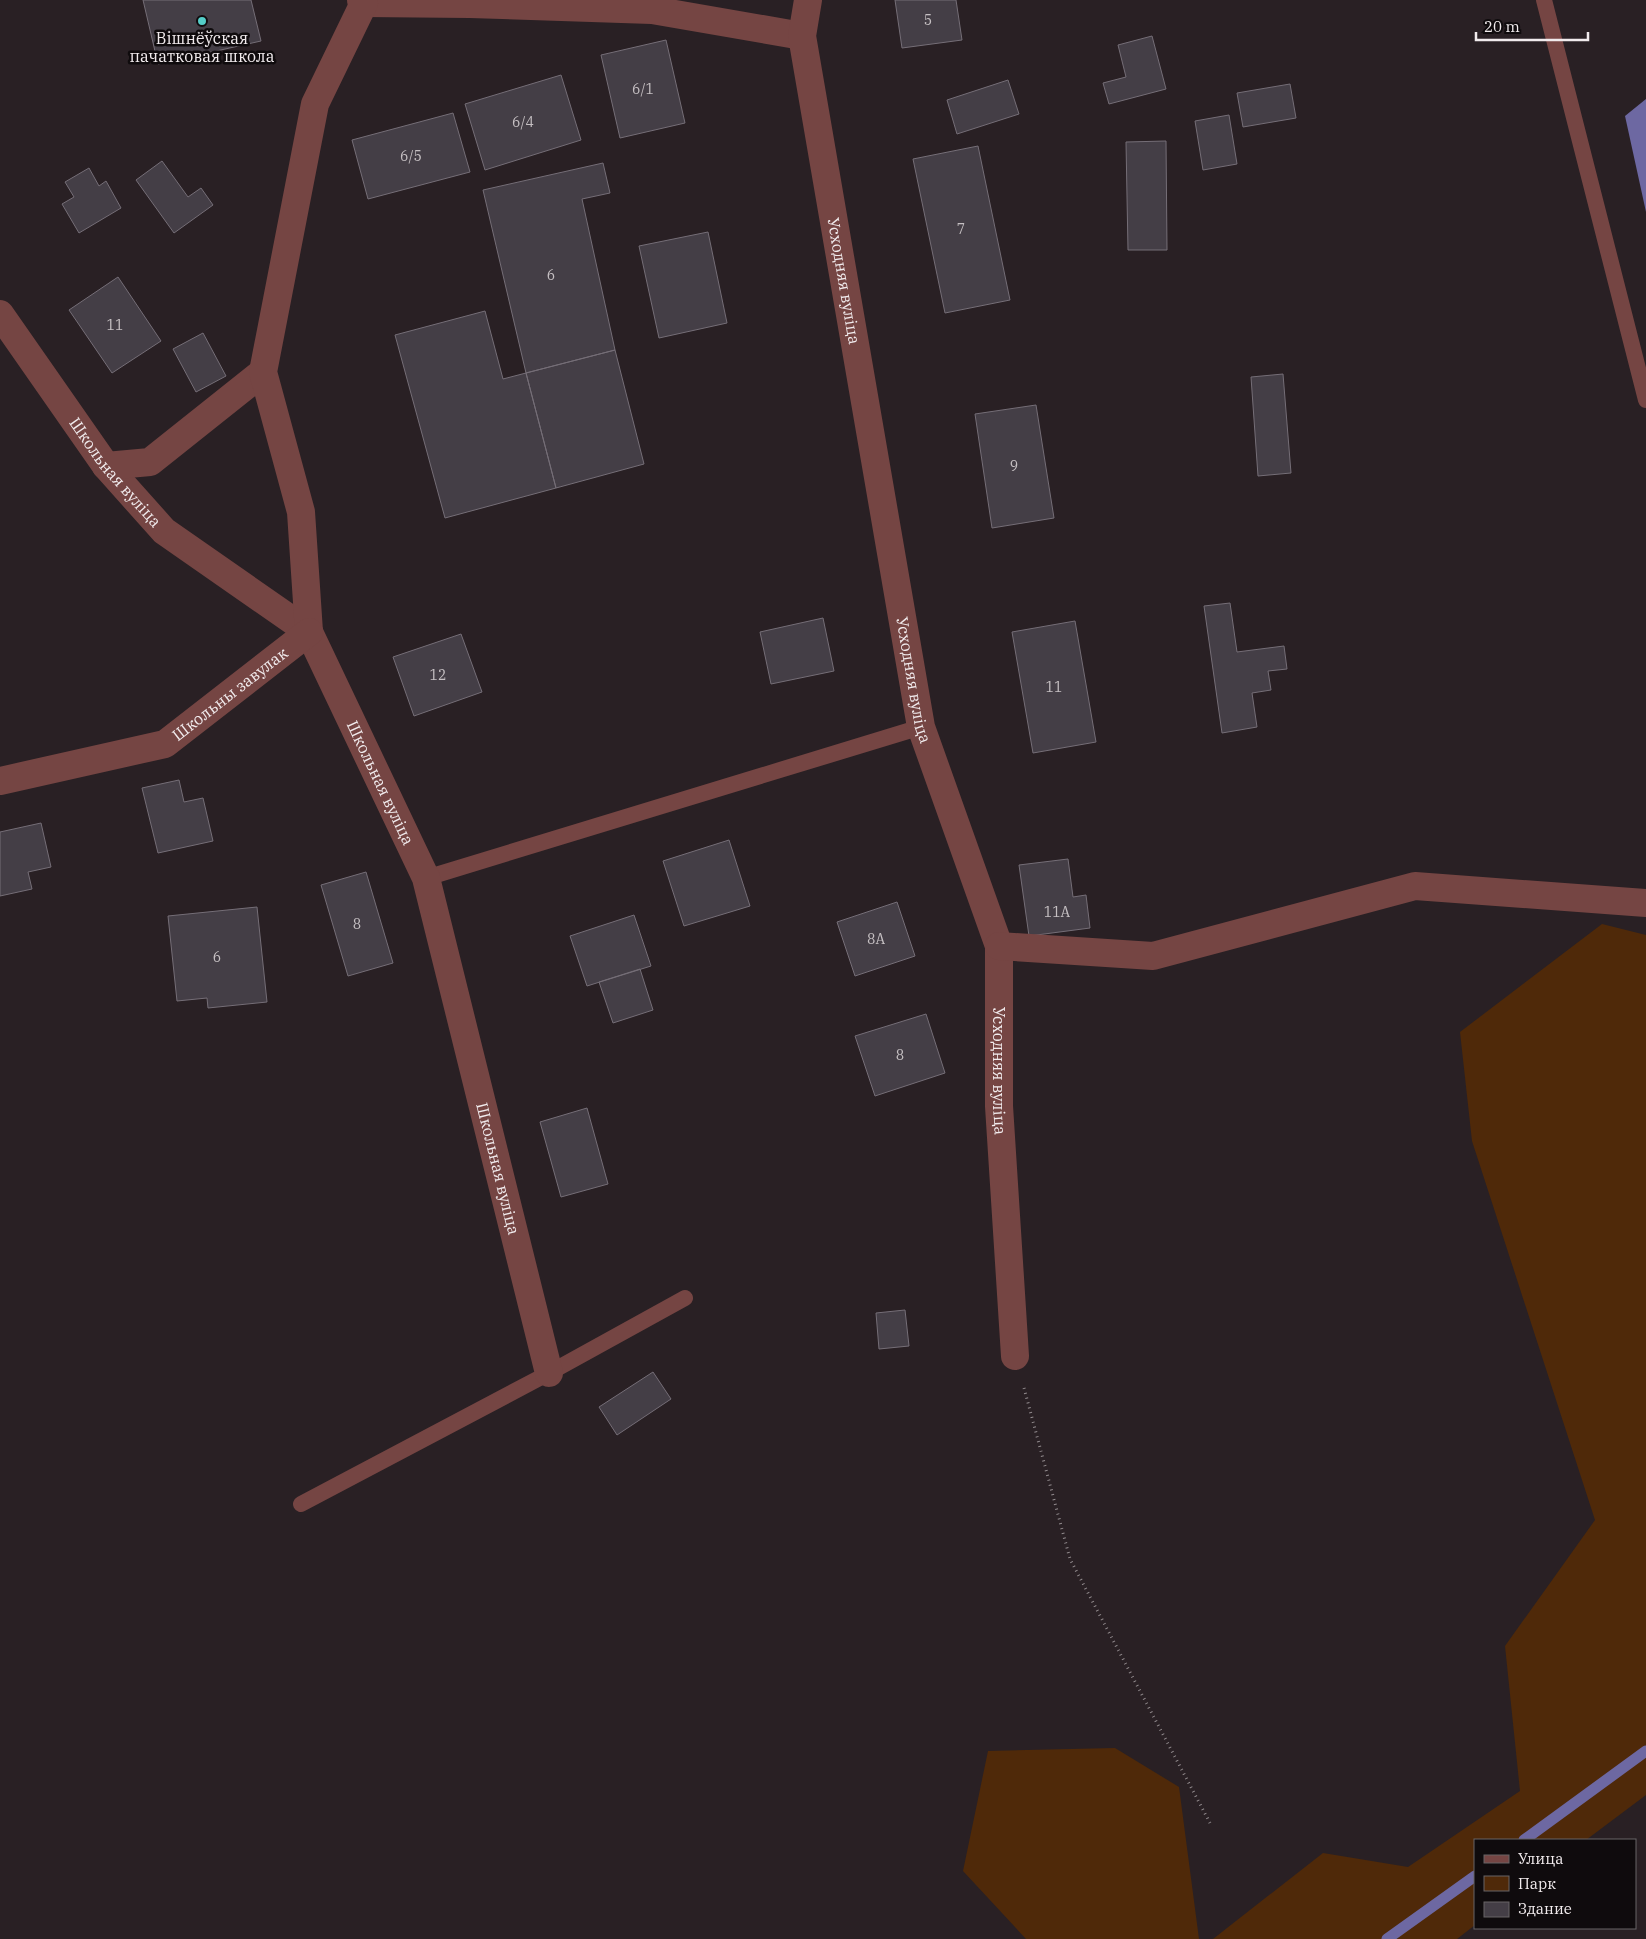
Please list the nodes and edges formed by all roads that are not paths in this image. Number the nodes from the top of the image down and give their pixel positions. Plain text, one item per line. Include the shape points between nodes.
1 (808, 0) edge
2 (1544, 0) edge
3 (363, 1) edge
4 (470, 2) edge
5 (651, 5) edge
6 (802, 36) junction
7 (0, 314) edge
8 (263, 372) junction
9 (1646, 400) edge
10 (106, 466) junction
11 (309, 632) junction
12 (921, 727) junction
13 (0, 781) edge
14 (426, 878) junction
15 (1646, 903) edge
16 (999, 946) junction
17 (685, 1298) dead end
18 (1015, 1356) road end
19 (549, 1373) junction
20 (301, 1504) dead end

1 - 6 street, Усходняя вуліца
2 - 9 lane
3 - 4 street
3 - 8 street via 315,104
4 - 5 street
5 - 6 street
6 - 12 street, Усходняя вуліца
7 - 10 street, Школьная вуліца
8 - 10 street via 150,462
8 - 11 street via 300,512
10 - 11 street, Школьная вуліца via 164,531
11 - 13 street, Школьны завулак via 165,744
11 - 14 street, Школьная вуліца
12 - 14 lane
12 - 16 street, Усходняя вуліца
14 - 19 street, Школьная вуліца
15 - 16 street via 1415,886 1153,956
16 - 18 street, Усходняя вуліца via 999,1106
17 - 19 lane
19 - 20 lane

